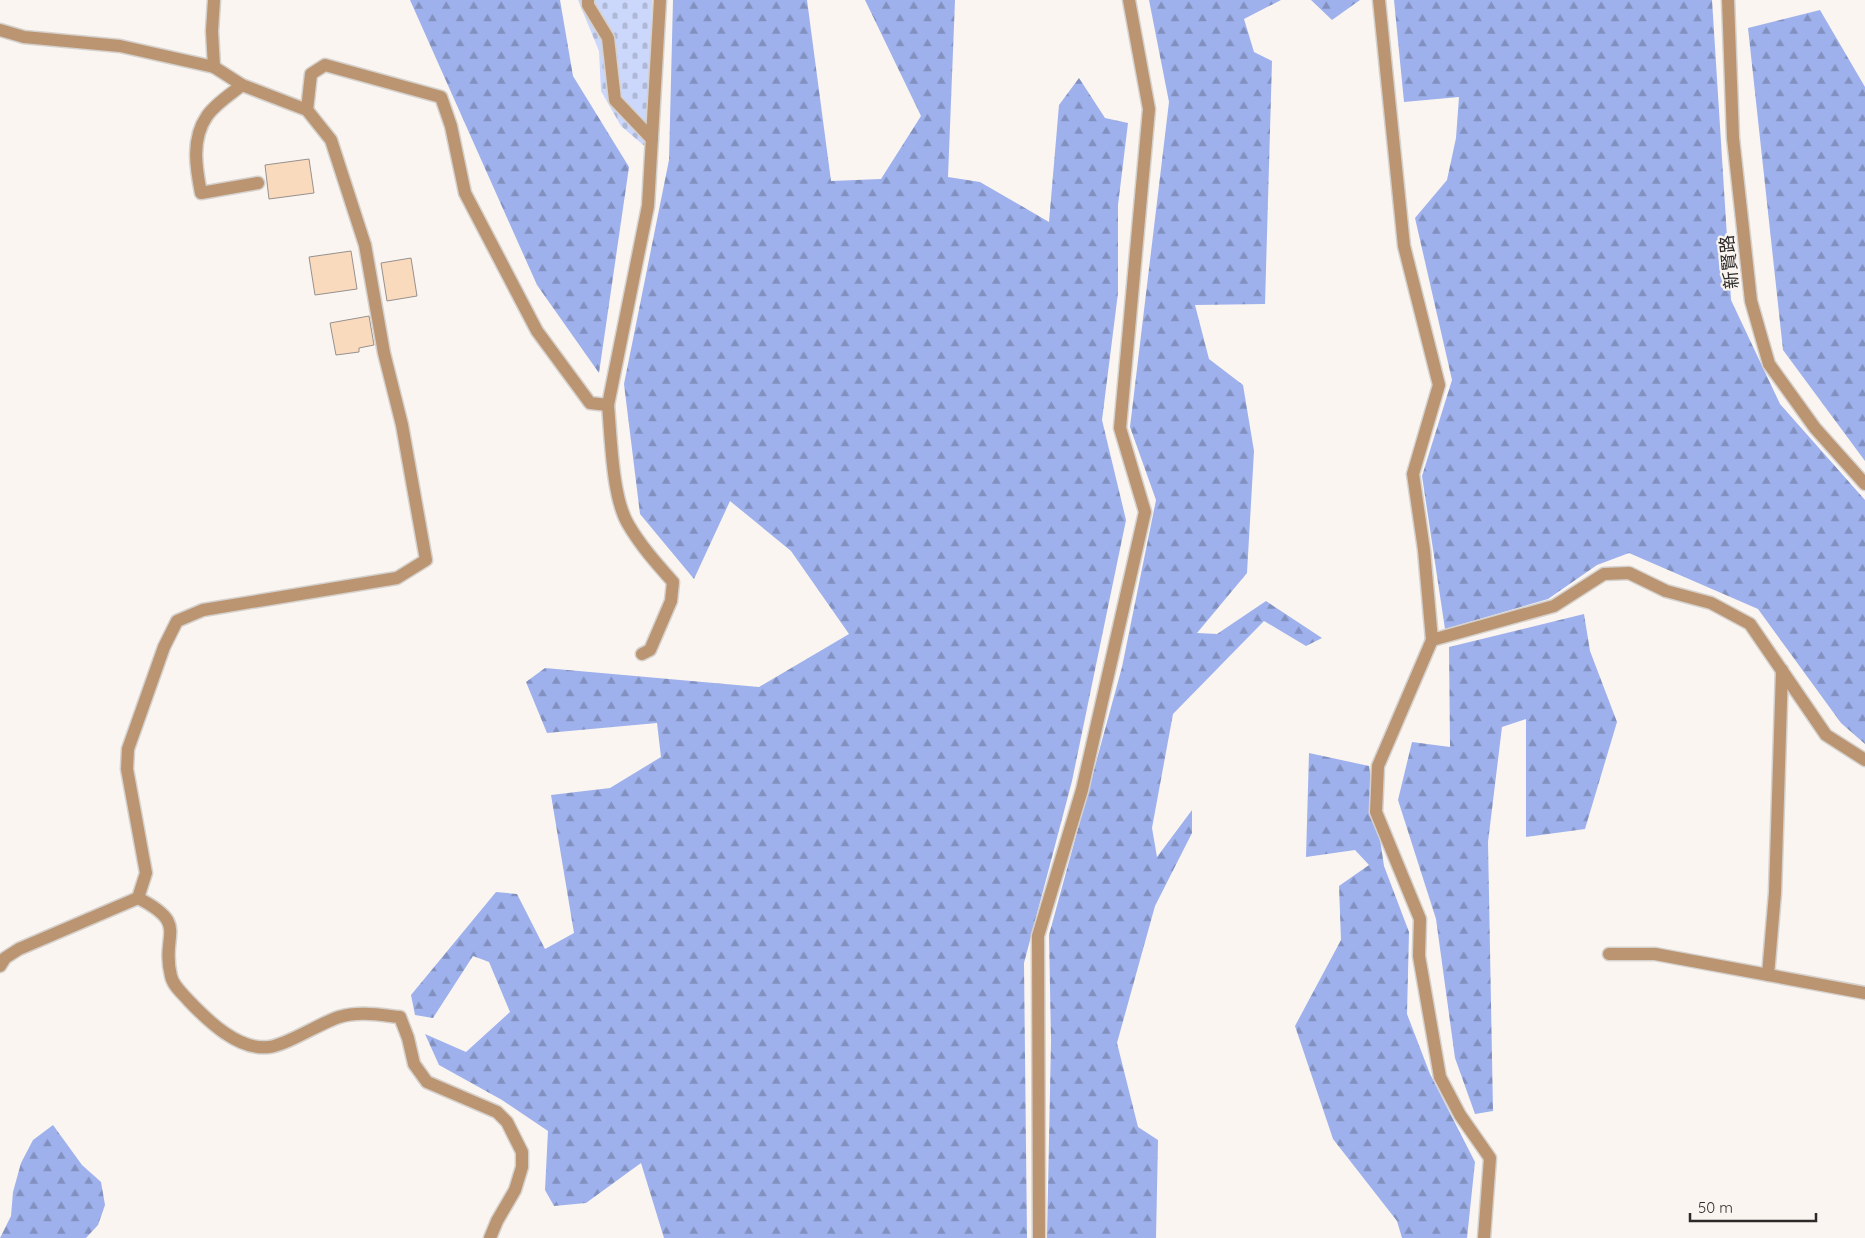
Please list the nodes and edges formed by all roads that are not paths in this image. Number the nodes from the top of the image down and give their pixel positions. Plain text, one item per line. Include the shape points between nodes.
1 (214, 0) edge
2 (588, 0) edge
3 (660, 0) edge
4 (1129, 0) edge
5 (1379, 0) edge
6 (1728, 0) edge
7 (0, 30) edge
8 (214, 67) junction
9 (242, 85) junction
10 (308, 110) junction
11 (652, 139) junction
12 (258, 183) dead end
13 (608, 404) junction
14 (1865, 484) edge
15 (1432, 640) junction
16 (642, 654) dead end
17 (1782, 670) junction
18 (1865, 760) edge
19 (138, 898) junction
20 (1609, 954) dead end
21 (0, 966) edge
22 (1768, 975) junction
23 (1865, 993) edge
24 (490, 1238) edge
25 (1039, 1238) edge
26 (1484, 1238) edge

1 - 8 street
2 - 11 street via 588,6 608,38 615,100
3 - 11 street
4 - 25 street via 1148,109 1120,428 1145,512 1082,790 1038,936
5 - 15 street via 1404,246 1439,386 1413,474
6 - 14 street, 新賢路 via 1733,138 1748,272 1752,301 1769,364 1815,428
7 - 8 street via 24,37 120,46
8 - 9 street
9 - 10 street
9 - 12 street via 207,116 196,138 200,193
10 - 13 street via 311,74 325,65 441,97 465,193 537,332 590,403
10 - 19 street via 331,140 364,245 426,560 397,578 203,610 177,621 164,647 128,749 127,769 146,873
11 - 13 street via 648,206
13 - 16 street via 614,480 627,523 673,582 671,601 650,650
15 - 17 street via 1554,606 1604,574 1629,573 1666,590 1711,603 1750,624
15 - 26 street via 1378,766 1376,812 1420,919 1420,956 1440,1077 1460,1115 1490,1158
17 - 18 street via 1826,734
17 - 22 street via 1775,892
19 - 21 street via 19,949 5,958
19 - 24 street via 168,919 172,933 169,950 171,977 175,985 200,1013 234,1038 270,1047 341,1017 369,1014 400,1018 414,1064 427,1082 497,1112 507,1122 522,1152 522,1167 515,1190 496,1221
20 - 22 street via 1655,954
22 - 23 street

